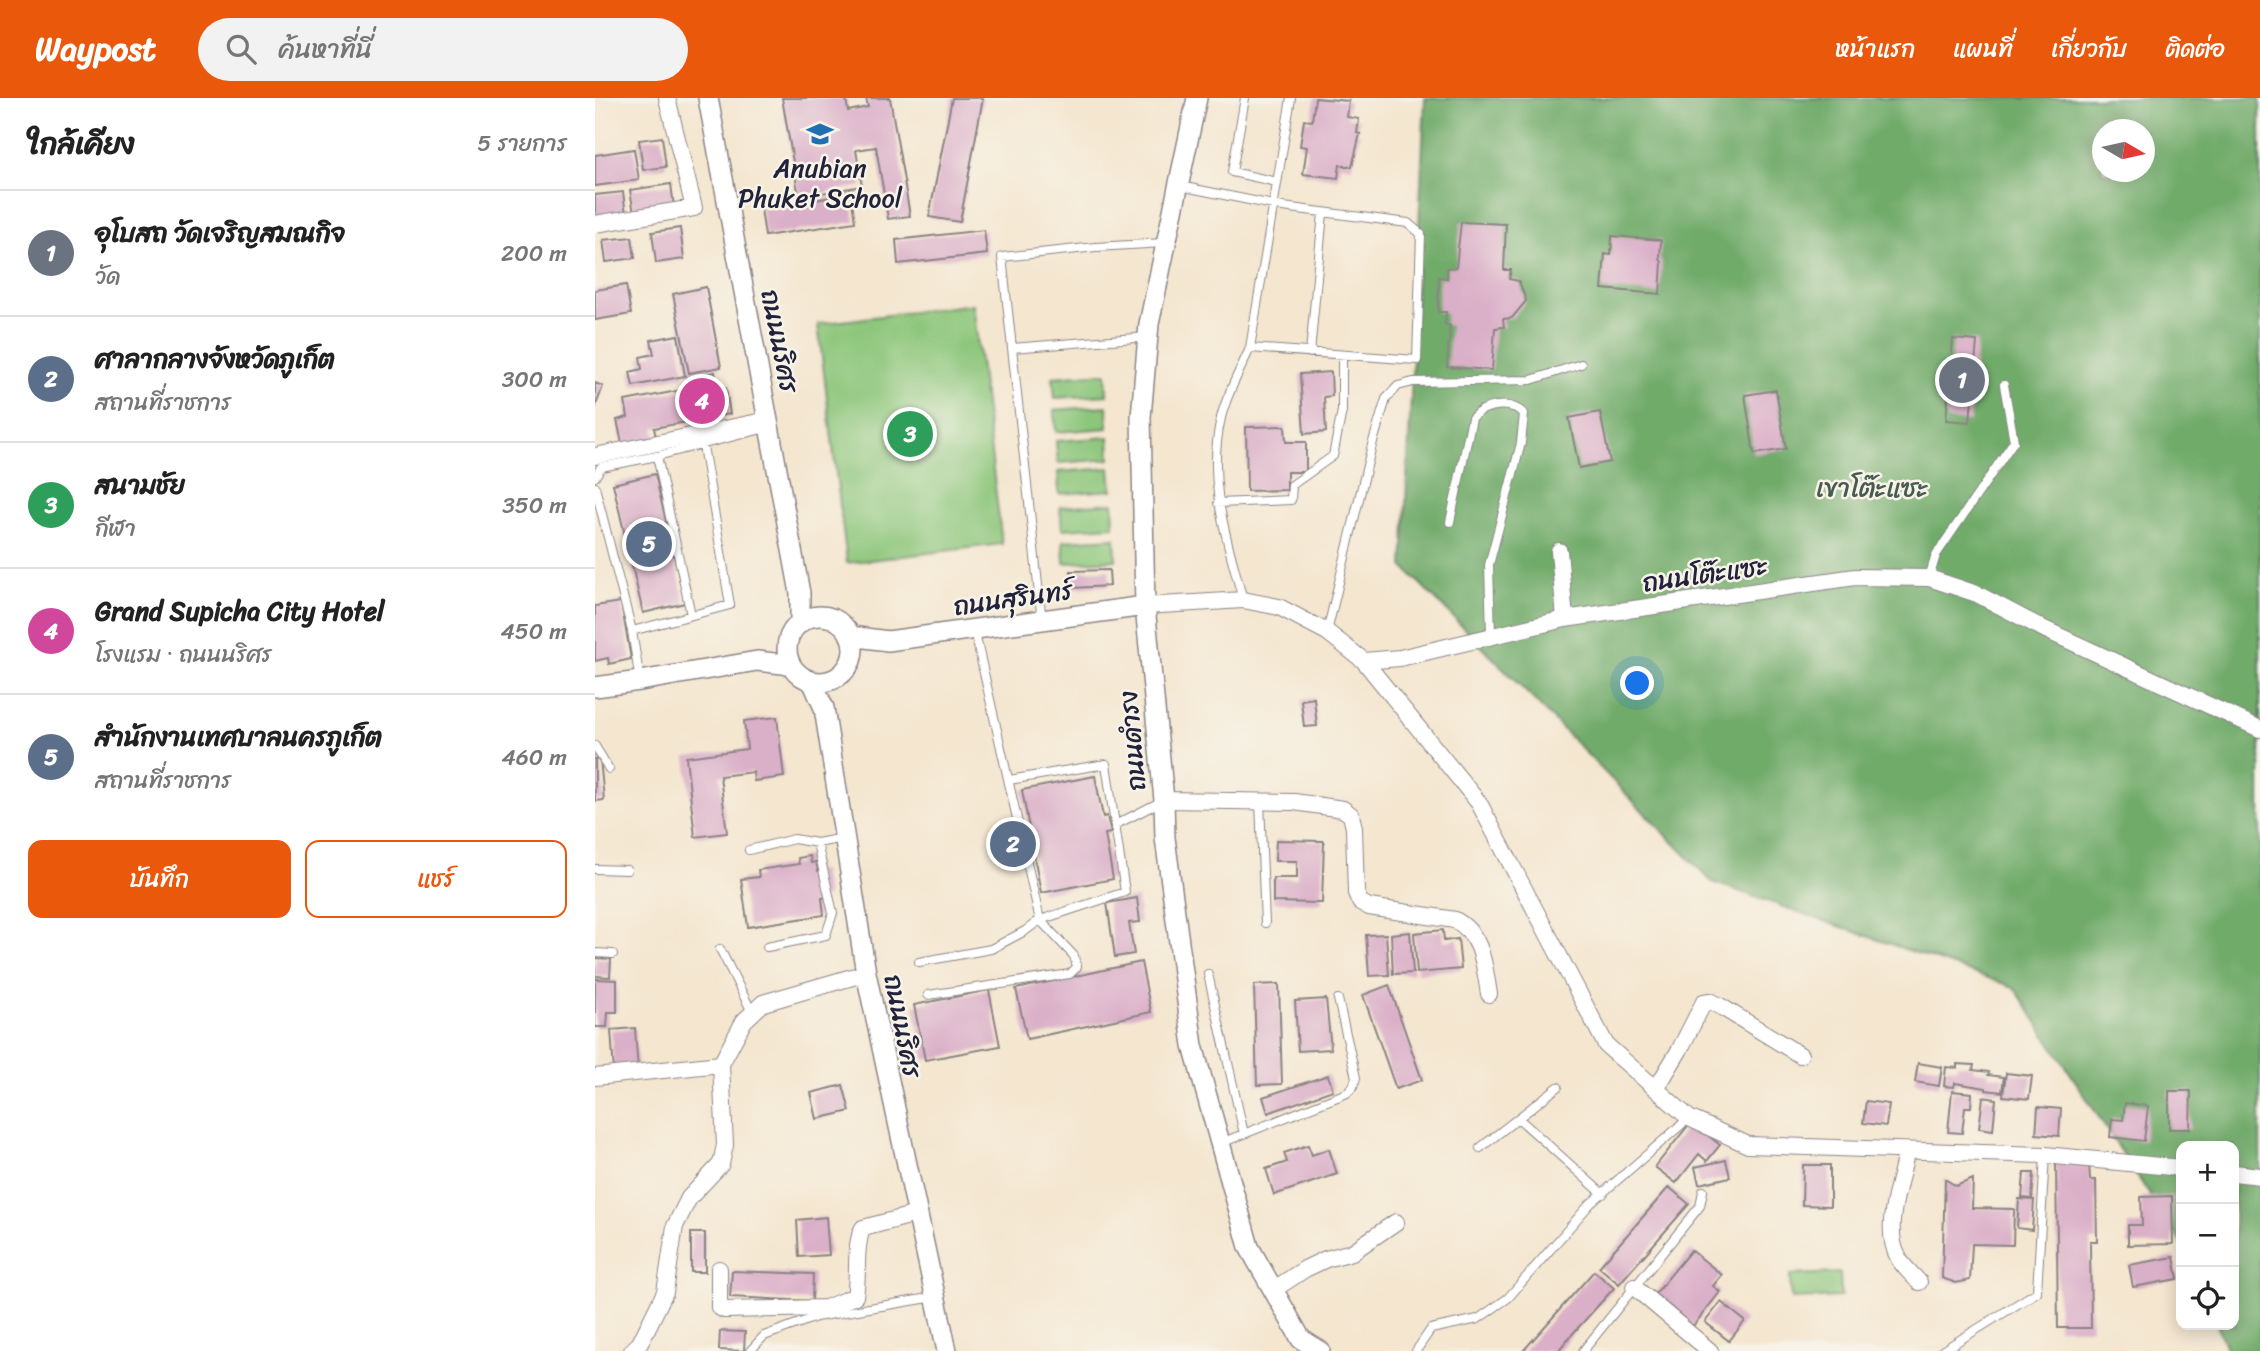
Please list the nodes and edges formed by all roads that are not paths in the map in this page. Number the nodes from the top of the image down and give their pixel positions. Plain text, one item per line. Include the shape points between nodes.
1 (667, 98) edge
2 (708, 98) edge
3 (1197, 98) edge
4 (1245, 98) edge
5 (1291, 98) edge
6 (1277, 182) junction
7 (1180, 186) junction
8 (1274, 206) junction
9 (1323, 213) junction
10 (595, 224) edge
11 (1166, 243) junction
12 (1148, 337) junction
13 (1012, 348) junction
14 (1250, 348) junction
15 (1310, 353) junction
16 (1342, 355) junction
17 (1581, 364) dead end
18 (2004, 385) dead end
19 (769, 423) junction
20 (703, 446) junction
21 (595, 456) edge
22 (657, 456) junction
23 (595, 477) edge
24 (595, 487) edge
25 (1218, 503) junction
26 (1450, 522) dead end
27 (1559, 551) dead end
28 (1929, 578) junction
29 (1243, 600) junction
30 (1145, 606) junction
31 (691, 615) junction
32 (1565, 618) junction
33 (809, 619) junction
34 (1042, 621) junction
35 (974, 629) junction
36 (632, 631) junction
37 (1327, 632) junction
38 (850, 636) junction
39 (1491, 636) junction
40 (888, 641) junction
41 (789, 656) junction
42 (852, 656) junction
43 (1364, 661) junction
44 (640, 681) junction
45 (822, 681) junction
46 (595, 687) edge
47 (2260, 729) edge
48 (595, 746) edge
49 (609, 769) dead end
50 (1009, 780) junction
51 (1164, 800) junction
52 (1260, 802) junction
53 (1115, 825) junction
54 (844, 838) junction
55 (817, 843) junction
56 (749, 850) dead end
57 (595, 869) edge
58 (627, 870) dead end
59 (855, 908) junction
60 (833, 913) junction
61 (1040, 920) junction
62 (1265, 923) dead end
63 (767, 947) dead end
64 (720, 949) dead end
65 (595, 953) edge
66 (613, 954) dead end
67 (919, 962) dead end
68 (866, 973) junction
69 (1208, 974) dead end
70 (1489, 993) dead end
71 (928, 995) dead end
72 (1338, 999) dead end
73 (752, 1012) junction
74 (1800, 1055) dead end
75 (721, 1064) junction
76 (595, 1077) edge
77 (1558, 1087) dead end
78 (1656, 1089) junction
79 (1518, 1118) junction
80 (1689, 1118) junction
81 (1244, 1134) junction
82 (1220, 1143) junction
83 (1480, 1148) dead end
84 (1906, 1152) junction
85 (2045, 1155) junction
86 (2176, 1168) edge
87 (2239, 1174) edge
88 (2260, 1176) edge
89 (1703, 1191) dead end
90 (1603, 1194) junction
91 (917, 1214) junction
92 (1396, 1223) dead end
93 (719, 1269) dead end
94 (1919, 1282) dead end
95 (1635, 1287) junction
96 (1273, 1290) junction
97 (935, 1297) junction
98 (632, 1351) edge
99 (750, 1351) edge
100 (947, 1351) edge
101 (1320, 1351) edge
102 (1416, 1351) edge
103 (1583, 1351) edge
104 (1710, 1351) edge
105 (1942, 1351) edge

1 - 10 street via 694,208
2 - 19 street, ถนนนริศร
3 - 7 street, ถนนดำรง
4 - 6 lane via 1232,172
5 - 6 lane
6 - 8 lane
7 - 8 lane
7 - 11 street, ถนนดำรง
8 - 9 lane
8 - 14 lane
9 - 15 lane
9 - 16 lane via 1408,223 1421,234 1417,360
11 - 12 street, ถนนดำรง
11 - 13 lane via 1002,257
12 - 13 lane
12 - 30 street, ถนนดำรง via 1142,417
13 - 34 lane
14 - 15 lane
14 - 25 lane via 1221,417 1215,460
15 - 16 lane
16 - 25 lane via 1342,411 1333,456 1292,485 1291,500
17 - 37 lane via 1531,380 1398,386 1386,399
18 - 28 lane via 2014,441 1936,555
19 - 20 lane
19 - 21 street
19 - 33 street, ถนนนริศร via 800,593
20 - 22 lane
20 - 31 lane via 730,605
22 - 23 lane via 601,467
22 - 31 lane
24 - 36 lane
25 - 29 lane
26 - 39 lane via 1472,418 1479,411 1518,407 1524,414 1521,443 1489,565
27 - 32 street
28 - 32 street, ถนนโต๊ะแซะ via 1856,577
28 - 47 street, ถนนโต๊ะแซะ via 1977,594
29 - 30 street
29 - 37 street via 1279,607
30 - 34 street, ถนนสุรินทร์
30 - 51 street, ถนนดำรง
31 - 36 lane
32 - 39 street, ถนนโต๊ะแซะ
33 - 38 street via 837,621
33 - 41 street via 793,629
34 - 35 street, ถนนสุรินทร์
35 - 40 street, ถนนสุรินทร์
35 - 50 lane
36 - 44 lane
37 - 43 street
38 - 40 street, ถนนสุรินทร์
38 - 42 street
39 - 43 street, ถนนโต๊ะแซะ via 1400,658
40 - 42 street, ถนนสุรินทร์
41 - 44 street
41 - 45 street via 796,673
42 - 45 street via 841,674
43 - 78 street via 1479,803 1606,1045
44 - 46 street
45 - 54 street, ถนนนริศร
48 - 49 lane
50 - 53 lane via 1106,764
50 - 61 lane
51 - 52 street
51 - 53 lane
51 - 82 street, ถนนดำรง via 1193,1046
52 - 62 lane
52 - 70 street via 1331,807 1351,815 1360,902 1466,926 1482,954
53 - 61 lane via 1125,892
54 - 55 lane
54 - 59 street, ถนนนริศร
55 - 56 lane via 794,839
55 - 60 lane
57 - 58 lane
59 - 60 lane
59 - 68 street, ถนนนริศร
60 - 63 lane via 826,934
61 - 67 lane via 991,949
61 - 71 lane via 1074,956 1077,967 1070,974
64 - 73 lane
65 - 66 lane
68 - 73 street via 763,1003
68 - 91 street, ถนนนริศร
69 - 81 lane
72 - 81 lane via 1356,1078 1353,1087
73 - 75 street
74 - 78 street via 1720,1006 1704,1002
75 - 76 street
75 - 98 street via 722,1164 689,1198 675,1226 665,1292
77 - 79 lane
78 - 80 street
79 - 83 lane
79 - 90 lane
80 - 84 street via 1748,1145
80 - 90 lane
81 - 82 lane
82 - 96 street, ถนนดำรง via 1249,1247
84 - 85 street
84 - 94 street via 1892,1235 1899,1259
85 - 86 street
85 - 105 lane via 2038,1292
87 - 88 street
89 - 95 lane via 1700,1206
90 - 102 lane via 1508,1298 1478,1320 1431,1329
91 - 93 street via 863,1228 855,1296 826,1308 724,1310 719,1307
91 - 97 street, ถนนนริศร
92 - 96 street via 1352,1252 1305,1269
95 - 103 lane
95 - 104 street
96 - 101 street, ถนนดำรง via 1301,1339
97 - 99 lane via 817,1317 764,1336
97 - 100 street, ถนนนริศร

